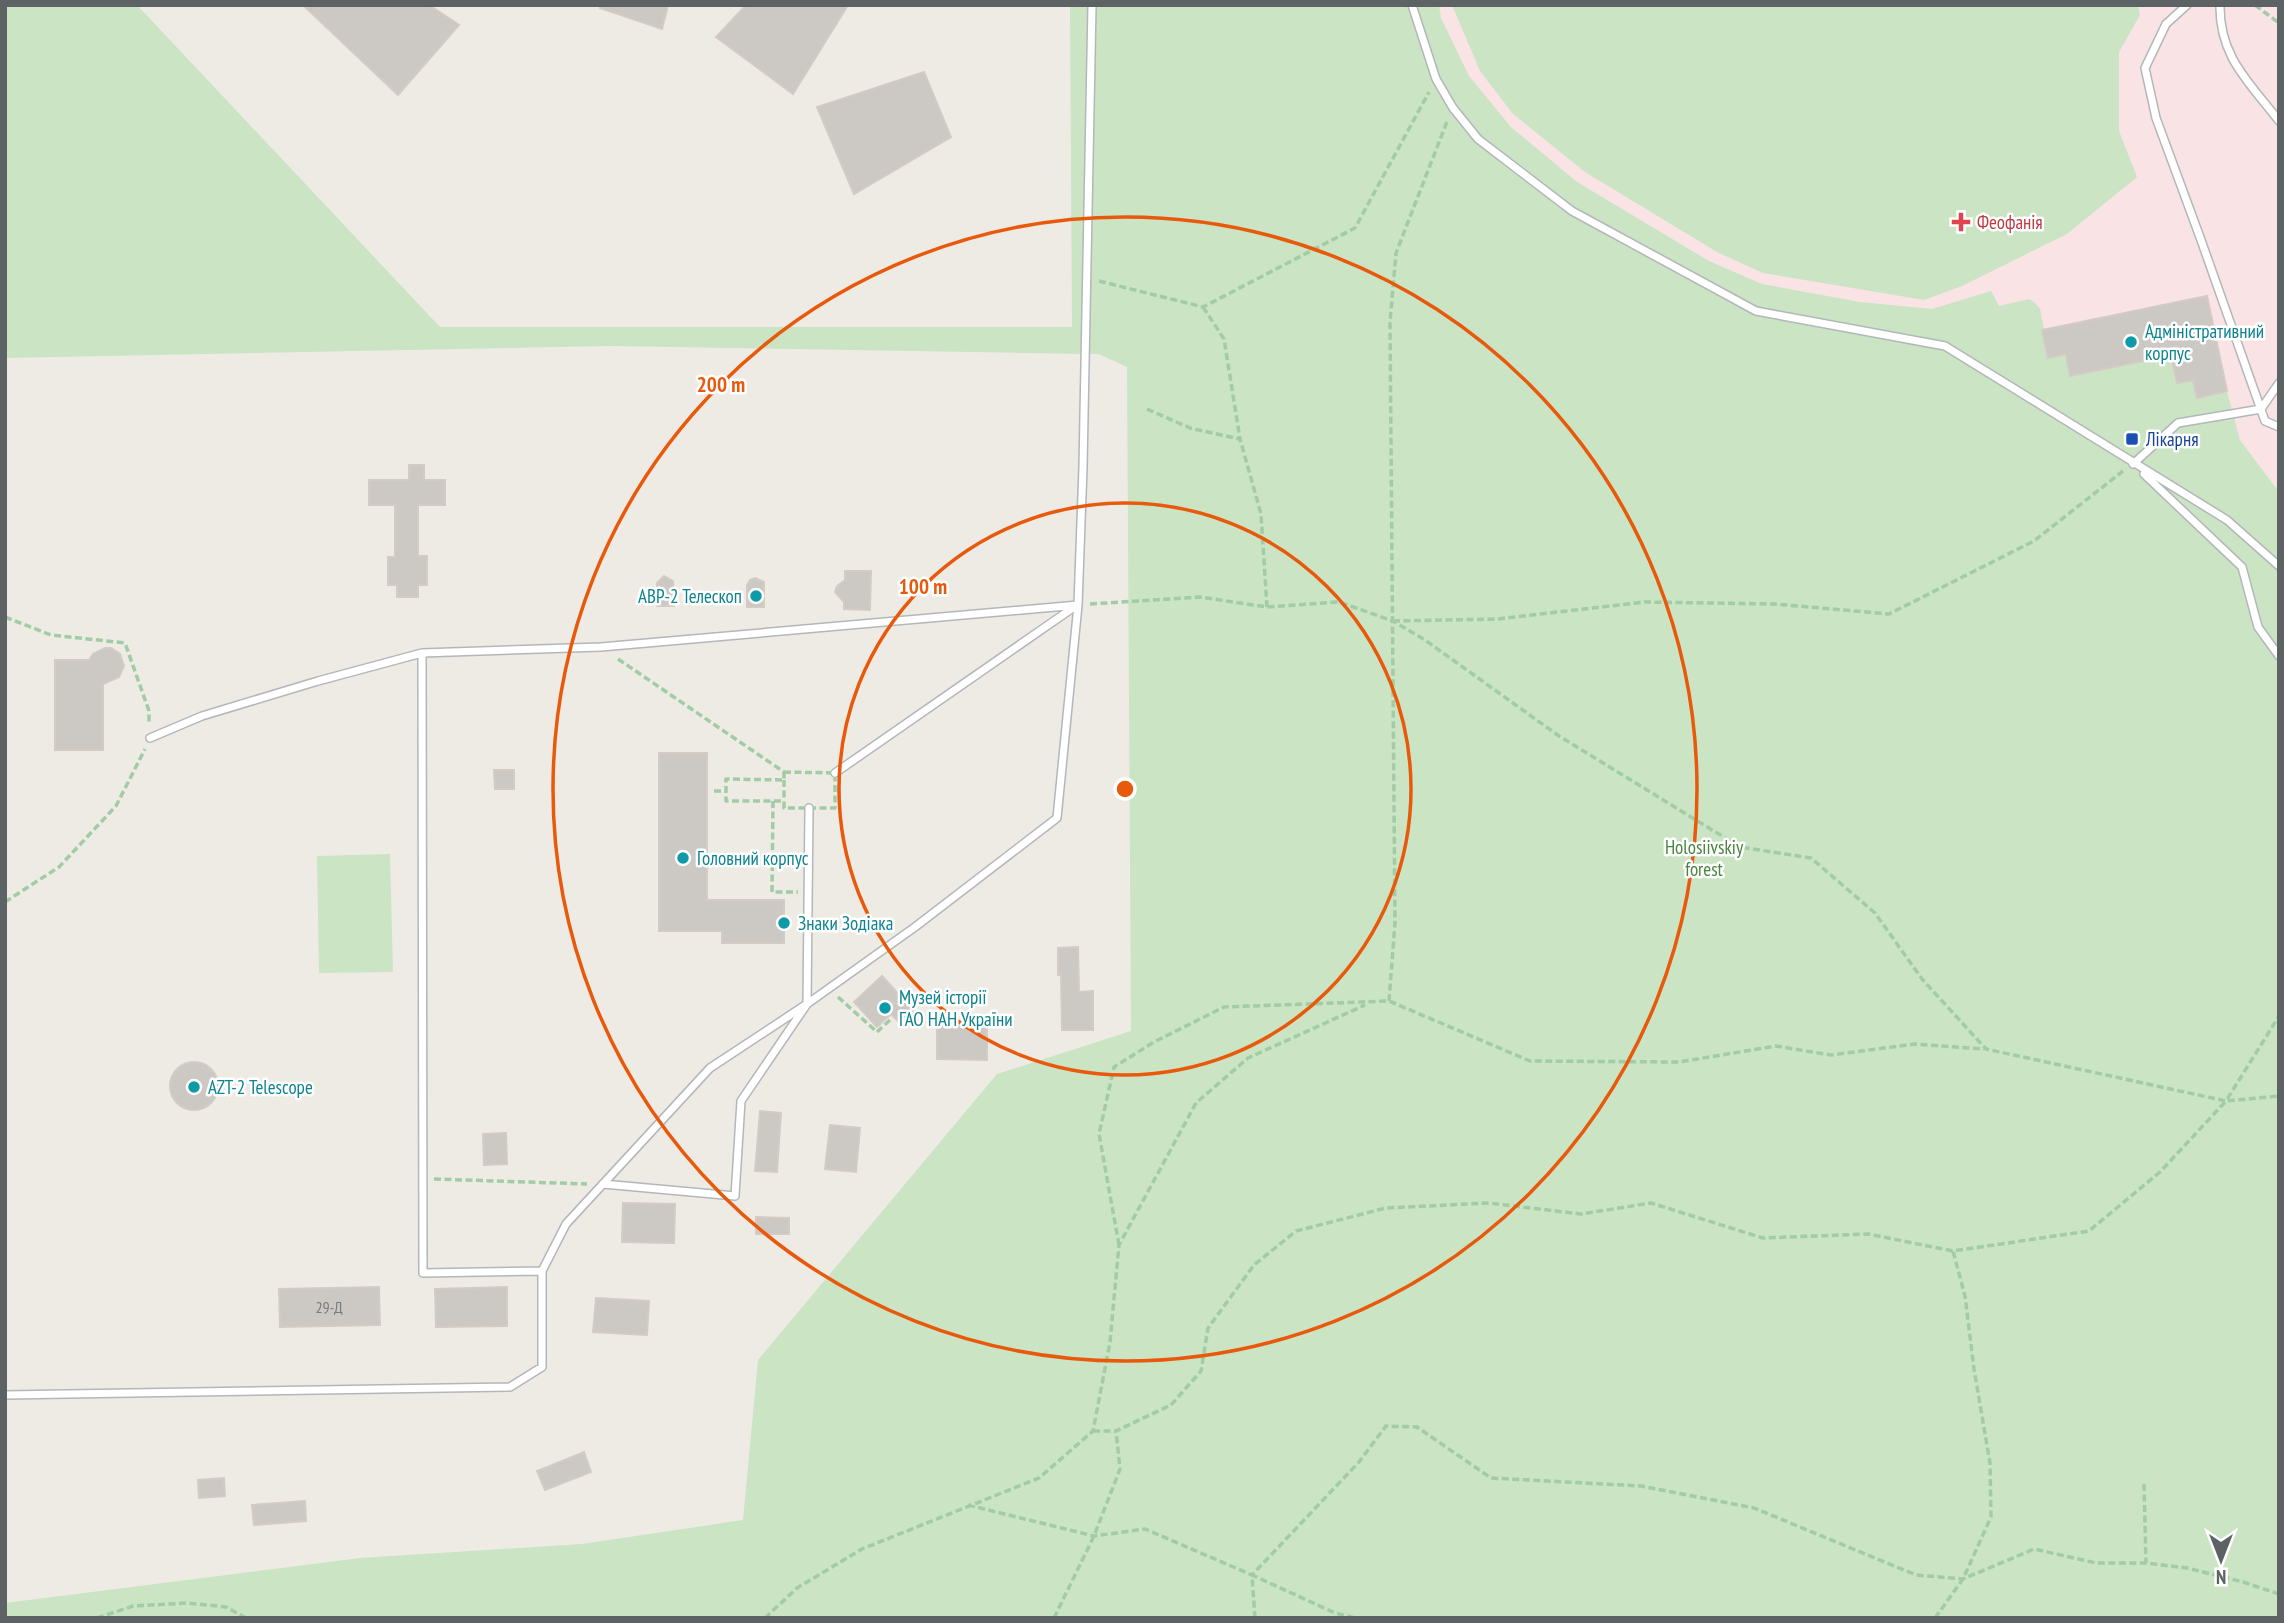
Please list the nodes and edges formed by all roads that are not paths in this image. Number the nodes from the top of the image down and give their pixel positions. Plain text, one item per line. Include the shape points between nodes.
1 (1092, 5) edge
2 (1412, 5) edge
3 (2187, 5) edge
4 (2220, 5) edge
5 (2279, 121) edge
6 (2279, 383) edge
7 (2261, 410) junction
8 (2279, 427) edge
9 (2133, 464) junction
10 (2279, 566) edge
11 (1078, 605) junction
12 (422, 653) junction
13 (2279, 656) edge
14 (150, 738) road end
15 (835, 773) road end
16 (809, 808) road end
17 (807, 1004) junction
18 (603, 1184) junction
19 (542, 1271) junction
20 (5, 1395) edge

1 - 11 lane
2 - 9 lane via 1436,79 1453,108 1478,139 1572,211 1756,311 1945,346
3 - 7 lane via 2166,24 2145,68 2156,118
4 - 5 lane via 2220,24 2235,67
6 - 7 lane
7 - 8 lane via 2265,421
7 - 9 lane via 2178,424
9 - 10 lane via 2227,520
9 - 13 lane via 2242,567 2258,627
11 - 12 lane via 601,647
11 - 15 lane
11 - 17 lane via 1057,818
12 - 14 lane via 228,708
12 - 19 lane via 423,1273
16 - 17 lane
17 - 18 lane via 710,1068
17 - 18 lane via 741,1101 735,1196
18 - 19 lane via 566,1224
19 - 20 lane via 542,1367 510,1387

